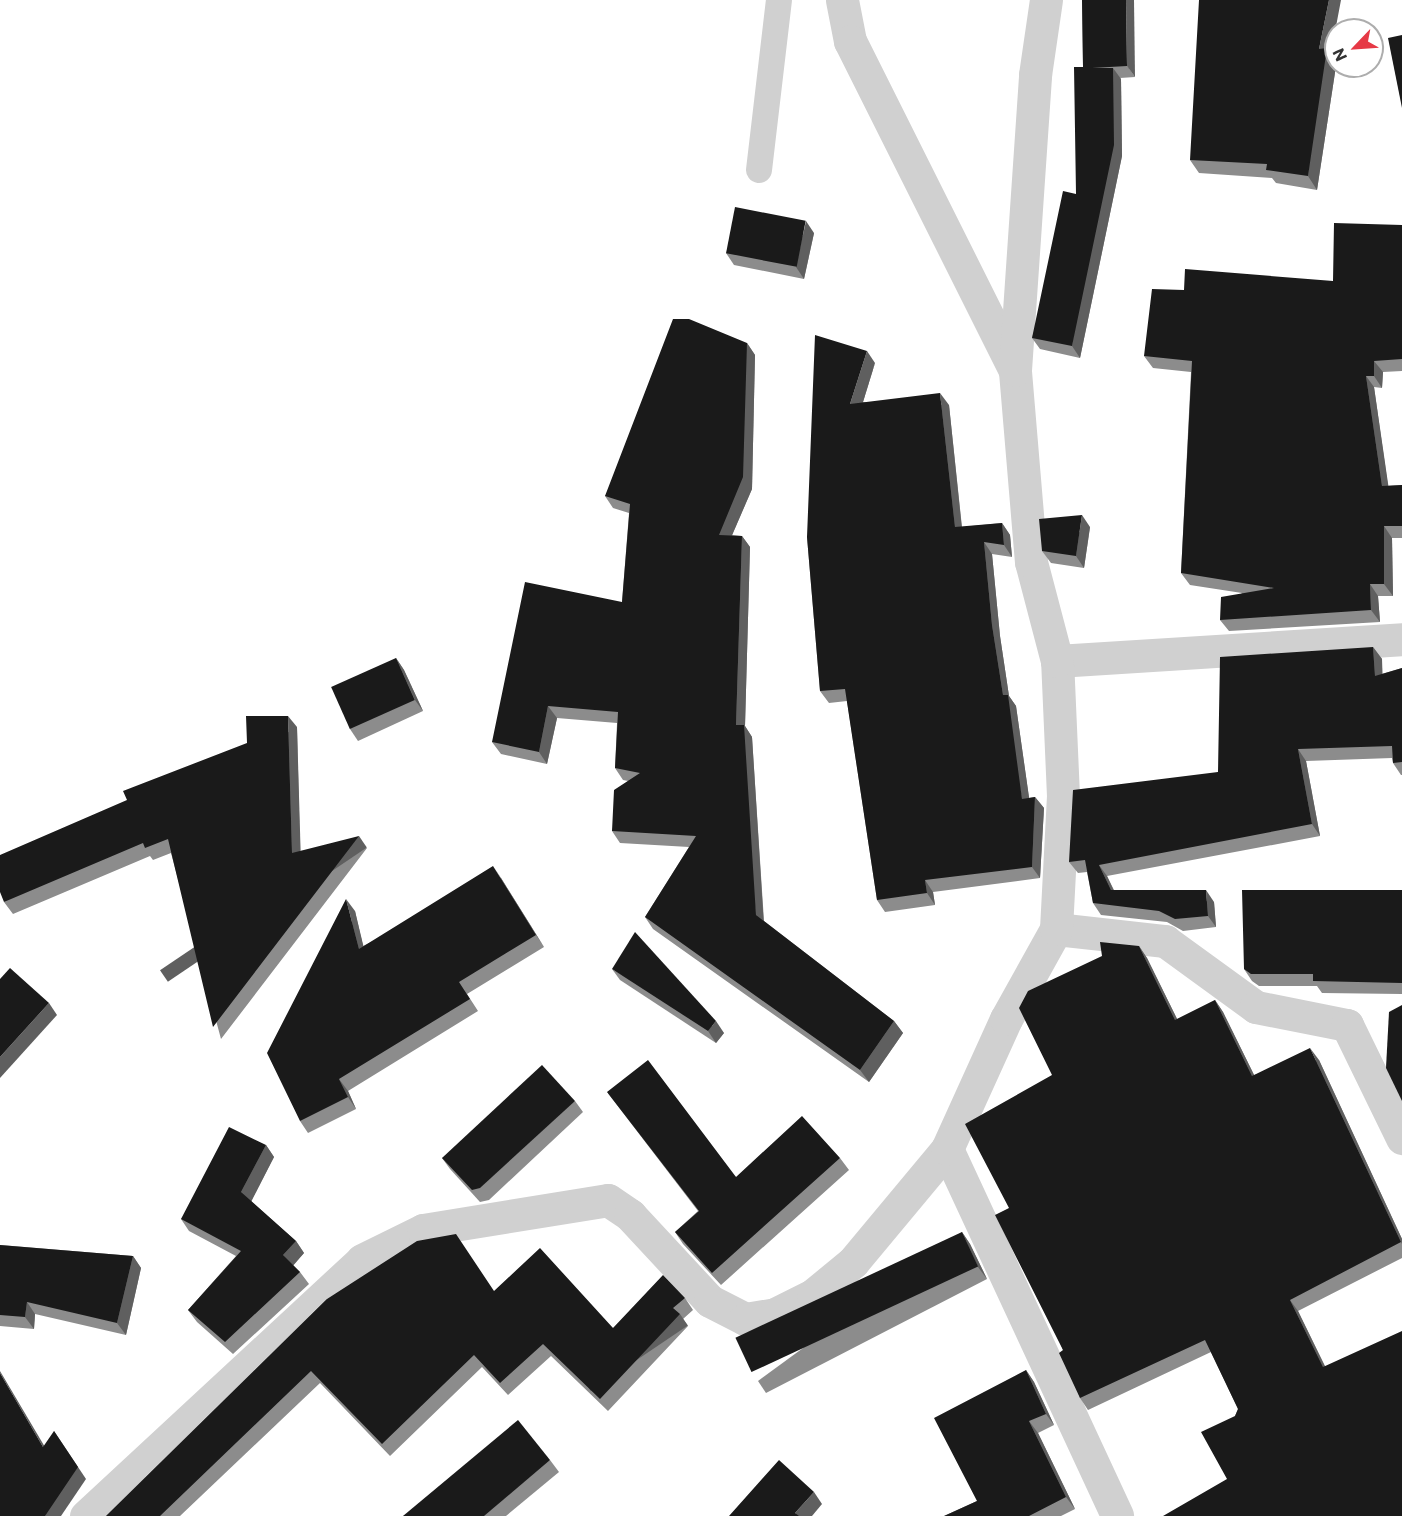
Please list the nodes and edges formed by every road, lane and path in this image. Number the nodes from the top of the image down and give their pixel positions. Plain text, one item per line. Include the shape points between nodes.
1 (779, 0) edge
2 (842, 0) edge
3 (1046, 0) edge
4 (759, 170) dead end
5 (1015, 370) junction
6 (1402, 639) edge
7 (1057, 662) junction
8 (1056, 929) junction
9 (1402, 1138) edge
10 (947, 1149) junction
11 (86, 1516) edge
12 (1117, 1516) edge

1 - 4 lane
2 - 5 street via 850,41
3 - 5 street via 1035,75
5 - 7 street via 1031,562
6 - 7 street
7 - 8 street via 1063,796
8 - 9 street via 1165,940 1256,1007 1347,1026
8 - 10 street via 1006,1019
10 - 11 street via 853,1262 813,1295 775,1314 745,1319 710,1301 630,1215 608,1200 423,1230 362,1260
10 - 12 street

